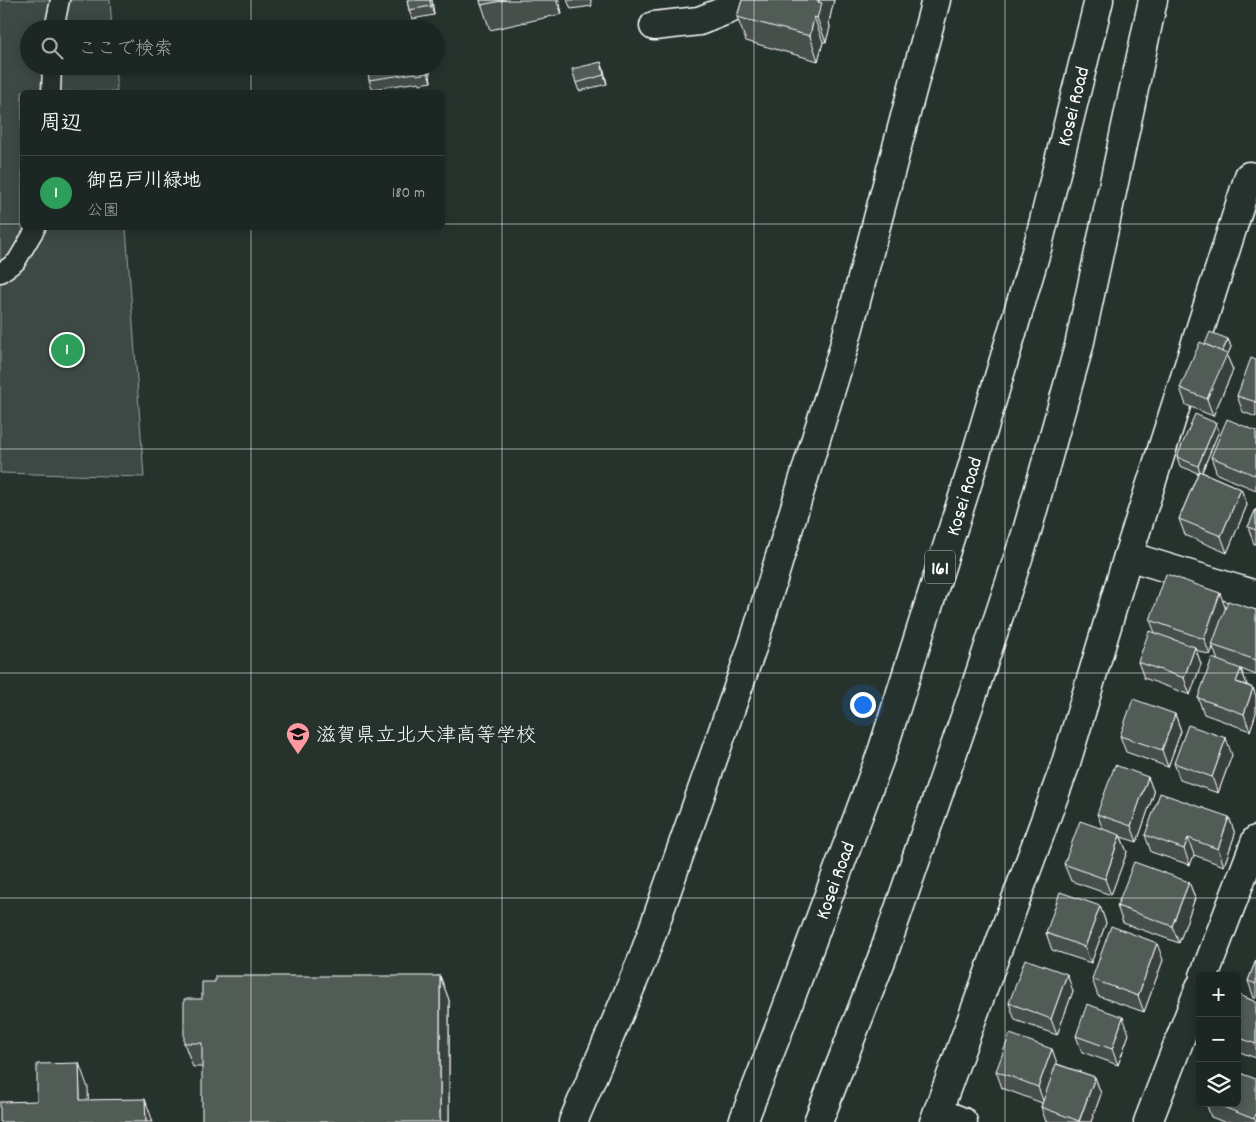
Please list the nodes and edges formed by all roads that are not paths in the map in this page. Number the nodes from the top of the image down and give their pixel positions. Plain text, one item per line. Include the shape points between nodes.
1 (60, 0) edge
2 (735, 0) edge
3 (936, 0) edge
4 (1099, 0) edge
5 (1153, 0) edge
6 (56, 20) edge
7 (654, 26) dead end
8 (52, 75) edge
9 (51, 90) edge
10 (1256, 177) edge
11 (35, 230) edge
12 (0, 273) edge
13 (1128, 556) junction
14 (1256, 595) edge
15 (1256, 840) edge
16 (1206, 972) edge
17 (1196, 997) edge
18 (945, 1119) edge
19 (572, 1122) edge
20 (743, 1122) edge
21 (818, 1122) edge
22 (1148, 1122) edge

1 - 6 lane
2 - 7 main road via 732,8 699,21
3 - 19 main road via 843,350 753,645 643,958
4 - 20 main road, Kosei Road / 161 via 1038,246 969,478 882,752
5 - 21 main road via 1079,346 1027,530 885,949
8 - 9 lane
10 - 13 main road via 1249,176
11 - 12 lane via 16,262
13 - 14 main road
13 - 18 main road via 1065,766
15 - 16 main road
17 - 22 main road

